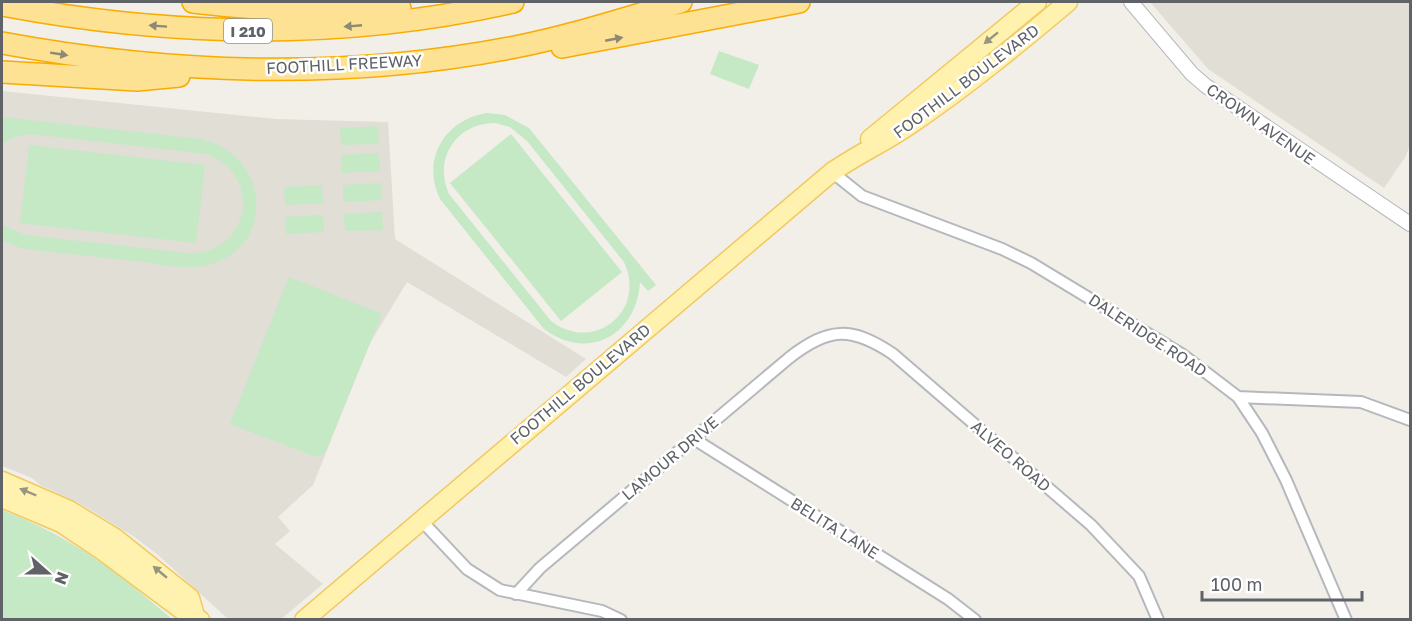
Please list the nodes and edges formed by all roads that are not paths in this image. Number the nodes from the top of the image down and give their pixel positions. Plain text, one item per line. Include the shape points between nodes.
1 (193, 2) edge
2 (681, 2) edge
3 (799, 2) edge
4 (1037, 2) edge
5 (1068, 2) edge
6 (1131, 2) edge
7 (504, 4) edge
8 (2, 5) edge
9 (2, 43) edge
10 (451, 56) junction
11 (239, 69) junction
12 (2, 72) edge
13 (860, 153) junction
14 (832, 172) junction
15 (1410, 224) edge
16 (832, 333) joint
17 (1238, 397) junction
18 (1410, 420) edge
19 (694, 439) junction
20 (2, 481) edge
21 (2, 498) edge
22 (420, 519) junction
23 (516, 594) junction
24 (197, 618) edge
25 (304, 620) edge
26 (621, 620) edge
27 (975, 620) edge
28 (1158, 620) edge
29 (1346, 620) edge

1 - 7 highway via 336,11
2 - 10 highway, FOOTHILL FREEWAY via 515,47
10 -> 3 highway via 583,44
4 -> 13 main road, FOOTHILL BOULEVARD via 870,138
5 - 13 main road, FOOTHILL BOULEVARD via 910,125
6 - 15 street, CROWN AVENUE via 1206,86
7 -> 8 highway, I 210 via 360,26 239,31 96,21
9 -> 11 highway, FOOTHILL FREEWAY via 118,62
10 - 11 highway, FOOTHILL FREEWAY via 347,67
11 - 12 highway via 137,80
13 - 14 main road, FOOTHILL BOULEVARD
14 - 17 street, DALERIDGE ROAD via 862,196 1031,263 1183,355
14 - 22 main road, FOOTHILL BOULEVARD
16 - 19 street, LAMOUR DRIVE via 804,346
16 - 28 street, ALVEO ROAD via 862,336 893,354 1091,525 1139,576
17 - 18 street via 1361,402
17 - 29 street, DALERIDGE ROAD via 1286,480
19 - 23 street, LAMOUR DRIVE via 540,567
19 - 27 street, BELITA LANE via 948,599
24 -> 20 main road via 190,598 115,538 69,510
21 - 24 main road via 61,523
22 - 23 street via 467,569 500,590
22 - 25 main road, FOOTHILL BOULEVARD
23 - 26 street via 602,611

